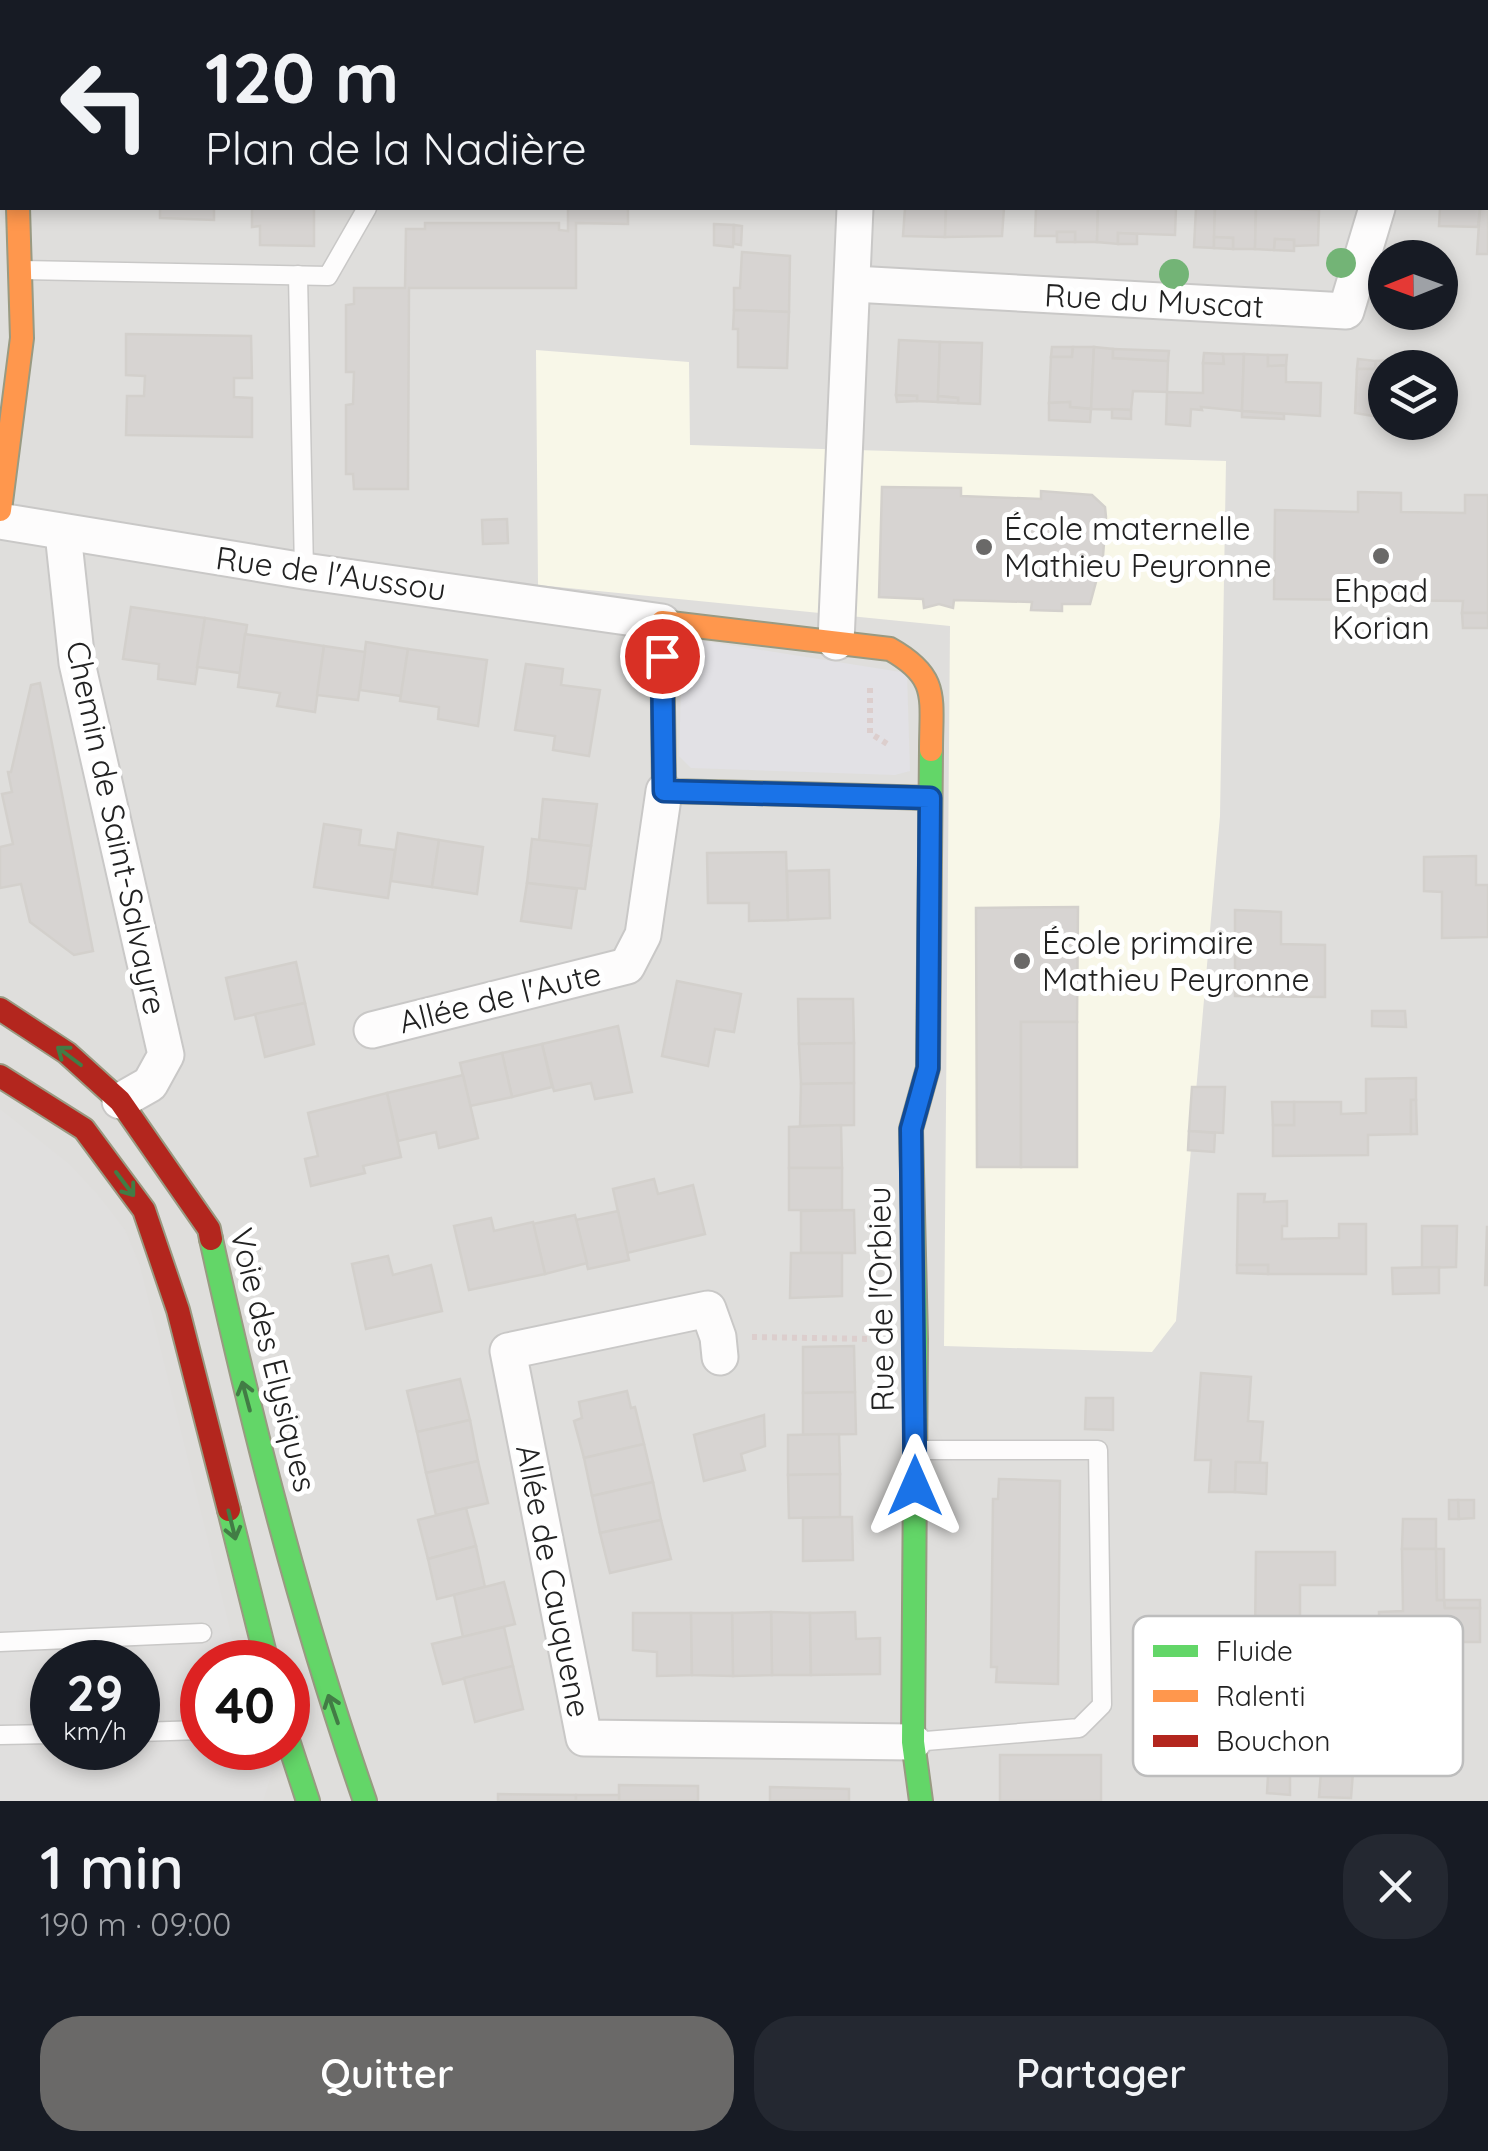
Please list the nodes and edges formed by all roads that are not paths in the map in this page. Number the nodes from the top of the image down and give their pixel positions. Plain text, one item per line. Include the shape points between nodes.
1 (18, 210) edge
2 (366, 210) edge
3 (855, 210) edge
4 (1376, 210) edge
5 (22, 270) junction
6 (298, 275) junction
7 (853, 284) junction
8 (0, 510) edge
9 (0, 521) edge
10 (62, 533) junction
11 (304, 571) junction
12 (662, 622) junction
13 (836, 642) junction
14 (664, 791) junction
15 (930, 798) junction
16 (0, 1009) edge
17 (372, 1030) dead end
18 (0, 1076) edge
19 (120, 1101) junction
20 (719, 1347) road end
21 (915, 1450) junction
22 (202, 1634) dead end
23 (261, 1640) edge
24 (0, 1642) edge
25 (30, 1734) edge
26 (0, 1735) edge
27 (914, 1742) junction
28 (298, 1770) edge
29 (308, 1801) edge
30 (365, 1801) edge
31 (921, 1801) edge

1 - 5 street
2 - 6 lane via 328,276
3 - 7 street
4 - 7 street, Rue du Muscat via 1346,311
5 - 6 lane
5 - 8 street via 22,338
6 - 11 lane
7 - 13 street
9 - 10 street, Rue de l'Aussou
10 - 11 street, Rue de l'Aussou
10 - 19 street, Chemin de Saint-Salvayre via 77,663 166,1055 150,1084
11 - 12 street, Rue de l'Aussou
12 - 13 street, Rue de l'Orbieu
12 - 14 street
13 - 15 street, Rue de l'Orbieu via 890,649 915,662 931,690
14 - 15 street
14 - 17 street, Allée de l'Aute via 644,934 627,966
15 - 21 street, Rue de l'Orbieu via 928,1068 911,1129
19 -> 16 street, Voie des Elysiques via 67,1053
18 -> 23 street via 84,1129 144,1210 178,1310
30 -> 19 street, Voie des Elysiques via 328,1695 244,1389 209,1229
20 - 27 street, Allée de Cauquene via 708,1308 508,1351 584,1738
21 - 27 street, Rue de l'Orbieu
21 - 27 lane via 1098,1450 1102,1705 1079,1728
22 - 24 lane
25 - 26 lane
27 - 31 street, Rue de l'Orbieu
28 - 29 street

